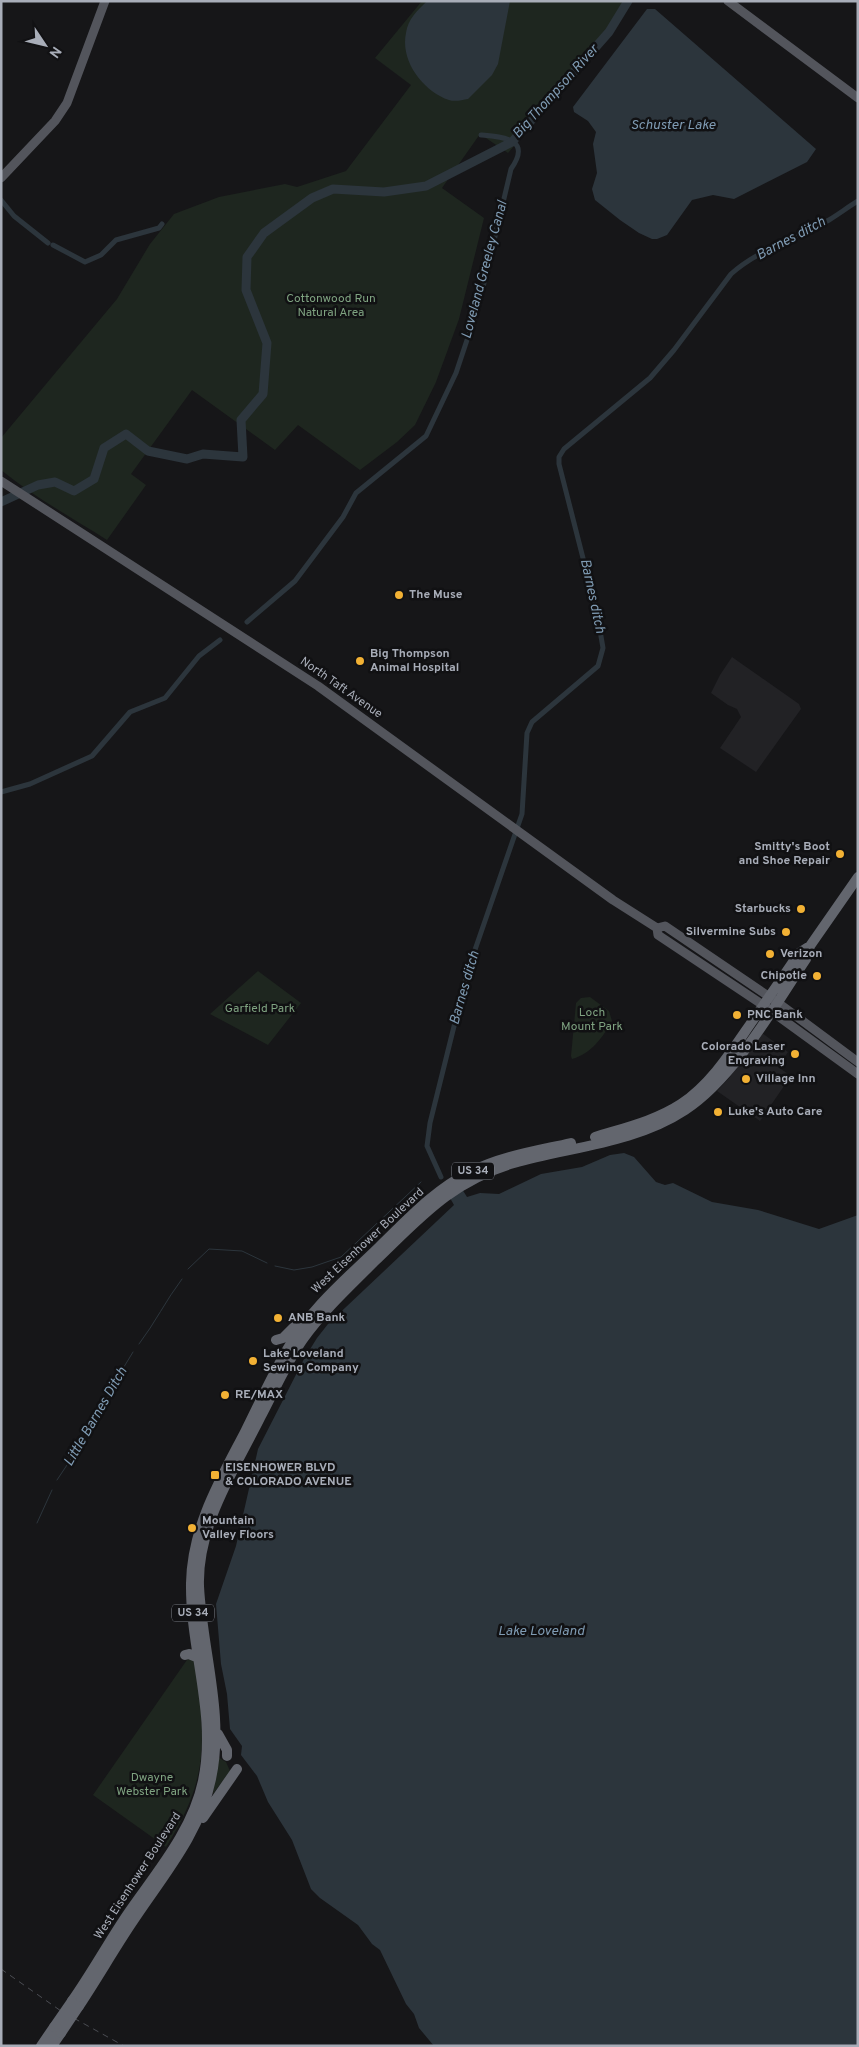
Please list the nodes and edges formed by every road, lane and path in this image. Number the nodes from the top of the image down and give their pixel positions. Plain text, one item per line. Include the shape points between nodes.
1 (105, 1) edge
2 (728, 1) edge
3 (858, 98) edge
4 (1, 178) edge
5 (1, 481) edge
6 (858, 876) edge
7 (770, 1004) junction
8 (858, 1062) edge
9 (858, 1074) edge
10 (309, 1316) junction
11 (276, 1340) dead end
12 (203, 1517) junction
13 (207, 1531) junction
14 (185, 1655) dead end
15 (199, 1658) junction
16 (217, 1733) junction
17 (227, 1756) dead end
18 (237, 1770) dead end
19 (192, 1830) junction
20 (90, 1982) junction
21 (57, 2030) junction
22 (41, 2046) edge
23 (52, 2046) edge

1 - 4 main road via 67,103 55,121
2 - 3 main road
5 - 7 main road, North Taft Avenue via 318,686 613,900 657,928 665,926
6 - 7 highway, West Eisenhower Boulevard / US 34 via 810,946 799,953
7 - 8 main road, North Taft Avenue
7 - 9 main road, North Taft Avenue
7 - 10 highway, West Eisenhower Boulevard / US 34 via 721,1065 680,1104 622,1129 504,1157 452,1182 425,1203
7 - 13 highway, West Eisenhower Boulevard / US 34 via 719,1081 676,1116 631,1135 490,1171 458,1186 426,1212 331,1305 300,1344 224,1489
10 - 11 highway
10 - 12 highway, West Eisenhower Boulevard / US 34 via 285,1354
12 - 13 highway via 207,1521
12 - 15 highway, West Eisenhower Boulevard / US 34 via 192,1559 191,1583
13 - 16 highway, West Eisenhower Boulevard / US 34 via 199,1584
14 - 15 highway
15 - 20 highway, West Eisenhower Boulevard / US 34 via 208,1729 198,1799 188,1823 121,1924
16 - 17 highway
16 - 19 highway, West Eisenhower Boulevard / US 34 via 212,1779
18 - 19 highway
19 - 20 highway, West Eisenhower Boulevard / US 34
20 - 21 highway, US 34, bridge
21 - 22 highway, US 34
21 - 23 highway, US 34

